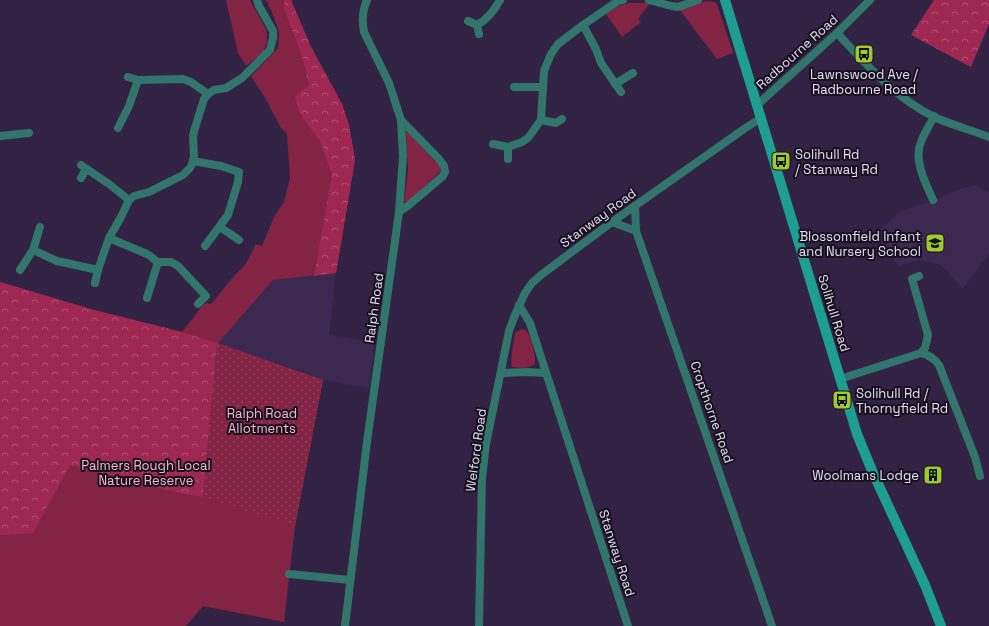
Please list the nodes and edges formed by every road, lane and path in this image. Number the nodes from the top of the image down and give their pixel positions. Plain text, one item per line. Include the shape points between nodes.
1 (257, 0) edge
2 (367, 0) edge
3 (500, 0) edge
4 (619, 0) edge
5 (649, 0) edge
6 (698, 0) edge
7 (725, 0) edge
8 (870, 0) edge
9 (468, 21) dead end
10 (477, 25) junction
11 (583, 25) junction
12 (837, 33) junction
13 (479, 34) dead end
14 (633, 73) dead end
15 (128, 77) dead end
16 (138, 80) junction
17 (615, 84) junction
18 (514, 87) dead end
19 (543, 87) junction
20 (621, 92) dead end
21 (208, 94) junction
22 (757, 105) junction
23 (934, 116) junction
24 (761, 118) junction
25 (562, 119) dead end
26 (401, 120) junction
27 (541, 120) junction
28 (118, 128) dead end
29 (29, 133) dead end
30 (0, 136) edge
31 (989, 137) edge
32 (493, 144) dead end
33 (508, 147) junction
34 (508, 159) dead end
35 (193, 161) junction
36 (81, 178) dead end
37 (129, 200) junction
38 (933, 200) dead end
39 (635, 206) junction
40 (399, 212) junction
41 (612, 222) junction
42 (40, 227) dead end
43 (220, 227) junction
44 (636, 231) junction
45 (109, 238) junction
46 (239, 240) dead end
47 (205, 246) dead end
48 (33, 250) junction
49 (158, 262) junction
50 (20, 270) dead end
51 (98, 270) junction
52 (920, 276) dead end
53 (95, 283) dead end
54 (147, 298) dead end
55 (198, 304) dead end
56 (519, 305) junction
57 (921, 352) junction
58 (502, 373) junction
59 (546, 373) junction
60 (840, 379) junction
61 (980, 476) dead end
62 (289, 574) dead end
63 (350, 580) junction
64 (345, 626) edge
65 (479, 626) edge
66 (628, 626) edge
67 (772, 626) edge
68 (941, 626) edge

1 - 21 street via 273,31 270,50 242,78 226,88
2 - 26 street, Ralph Road via 363,14 364,32 389,83
3 - 10 street via 486,20
4 - 11 street
5 - 6 street via 671,6
7 - 22 street, Solihull Road
8 - 12 street, Radbourne Road
9 - 10 street
10 - 13 street
11 - 17 street via 601,63
11 - 19 street via 558,44 551,54 544,71
12 - 22 street, Radbourne Road
12 - 23 street via 892,90
14 - 17 street
15 - 16 street
16 - 21 street via 183,79
16 - 28 street
17 - 20 street
18 - 19 street
19 - 27 street
21 - 35 street via 194,128
22 - 24 street, Solihull Road
23 - 31 street
23 - 38 street via 920,143 918,154
24 - 39 street, Stanway Road
24 - 60 street, Solihull Road
25 - 27 street via 556,123
26 - 40 street, Ralph Road via 403,156
26 - 40 street via 438,158 445,172 410,206
27 - 33 street via 528,138
29 - 30 street
32 - 33 street
33 - 34 street
35 - 37 street via 183,175
35 - 43 street via 239,172 228,215
36 - 37 street via 83,167
37 - 45 street
39 - 41 street, Stanway Road
39 - 44 street, Cropthorne Road
40 - 63 street, Ralph Road
41 - 44 street
41 - 56 street, Stanway Road via 532,283
42 - 48 street
43 - 46 street
43 - 47 street
44 - 67 street, Cropthorne Road
45 - 49 street via 147,254
45 - 51 street
48 - 50 street
48 - 51 street via 57,261
49 - 54 street
49 - 55 street via 171,262 178,266 209,299
51 - 53 street
52 - 57 street via 912,279 928,335 925,348
56 - 58 street, Welford Road via 509,331
56 - 59 street, Stanway Road via 530,323
57 - 60 street
57 - 61 street via 931,356 939,366
58 - 59 street
58 - 65 street, Welford Road via 486,444 482,478
59 - 66 street, Stanway Road
60 - 68 street, Solihull Road via 870,466
62 - 63 street
63 - 64 street, Ralph Road

